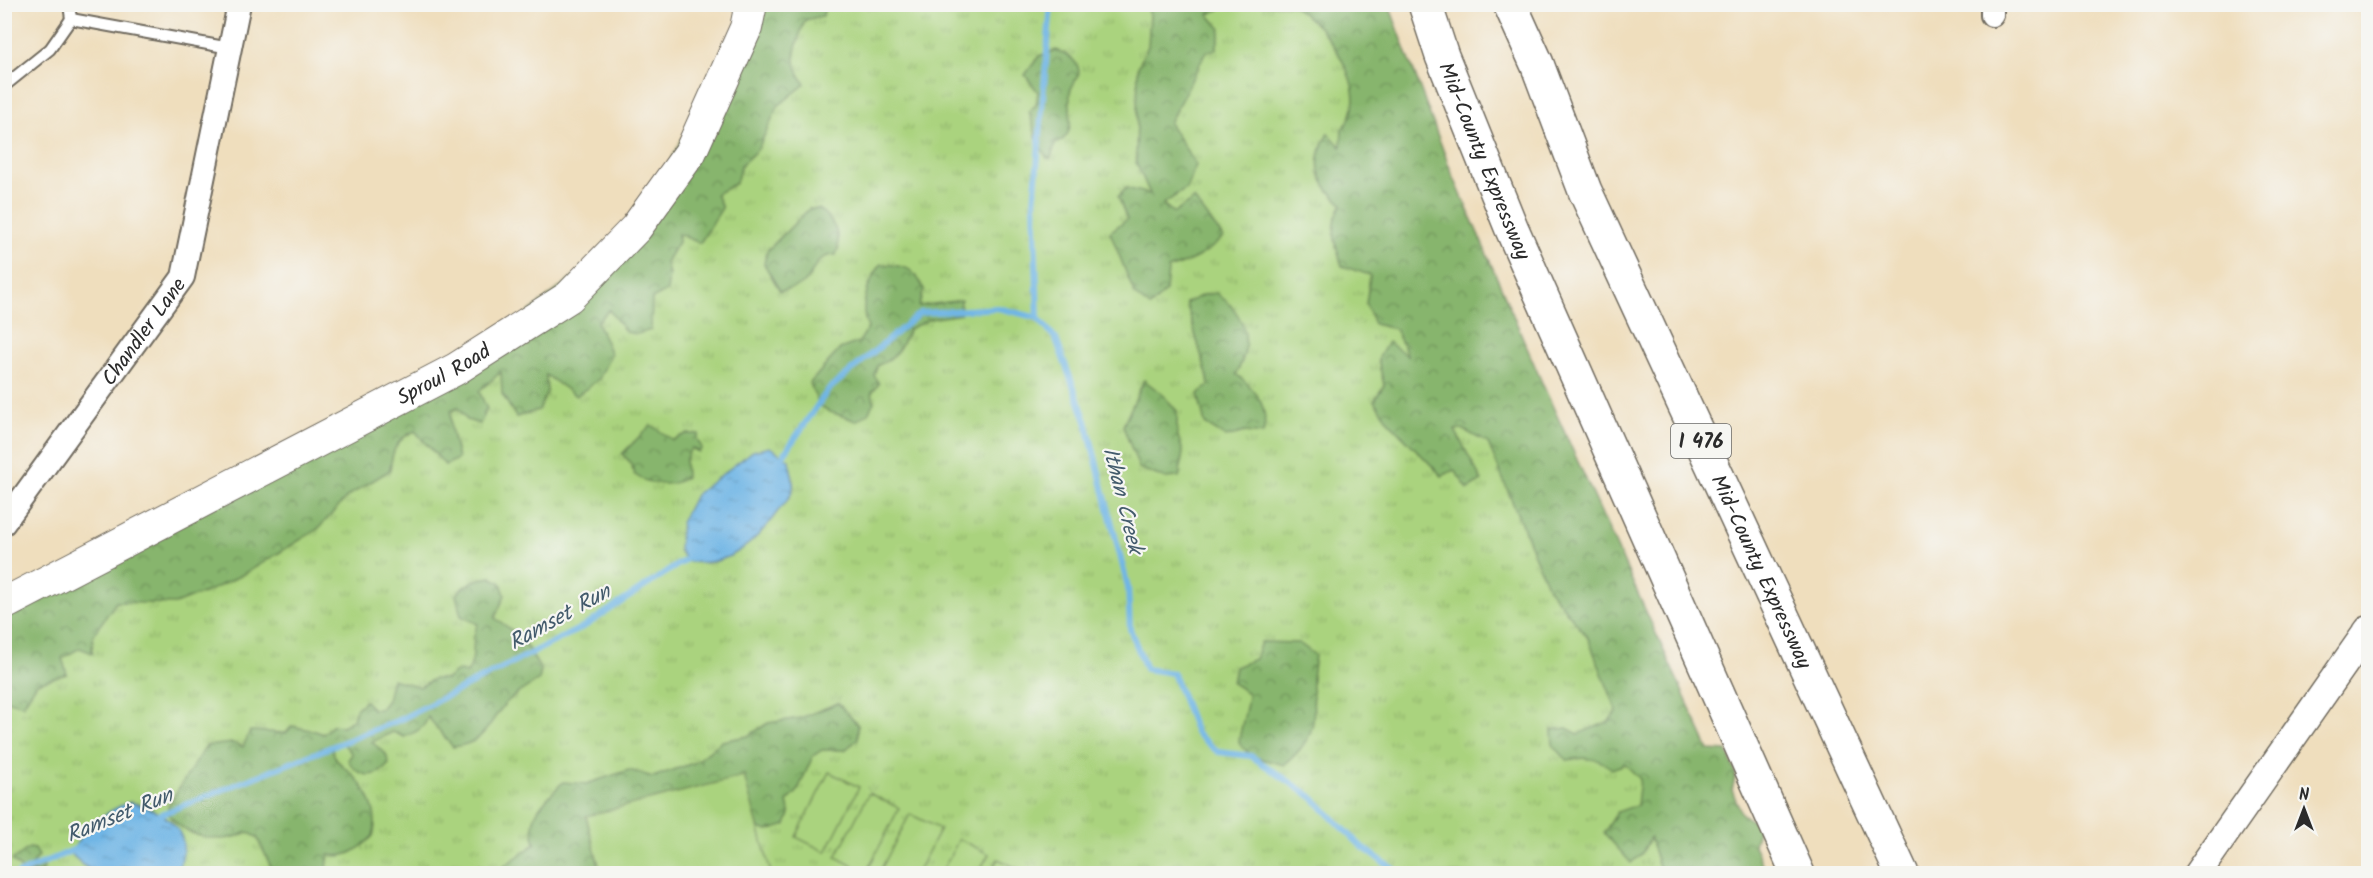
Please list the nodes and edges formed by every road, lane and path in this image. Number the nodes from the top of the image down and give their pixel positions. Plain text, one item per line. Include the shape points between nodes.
1 (69, 4) edge
2 (239, 4) edge
3 (751, 4) edge
4 (1425, 4) edge
5 (1510, 4) edge
6 (71, 19) junction
7 (230, 48) junction
8 (4, 86) edge
9 (4, 523) edge
10 (4, 604) edge
11 (2368, 630) edge
12 (1798, 873) edge
13 (1902, 873) edge
14 (2197, 873) edge

1 - 6 lane
2 - 7 street, Chandler Lane
3 - 10 main road, Sproul Road via 746,28 690,153 636,228 569,297 456,369
4 - 12 highway, Mid-County Expressway via 1511,227
5 - 13 highway, Mid-County Expressway / I 476 via 1585,191
6 - 7 lane
6 - 8 lane via 50,49
7 - 9 street, Chandler Lane via 183,277
11 - 14 street

